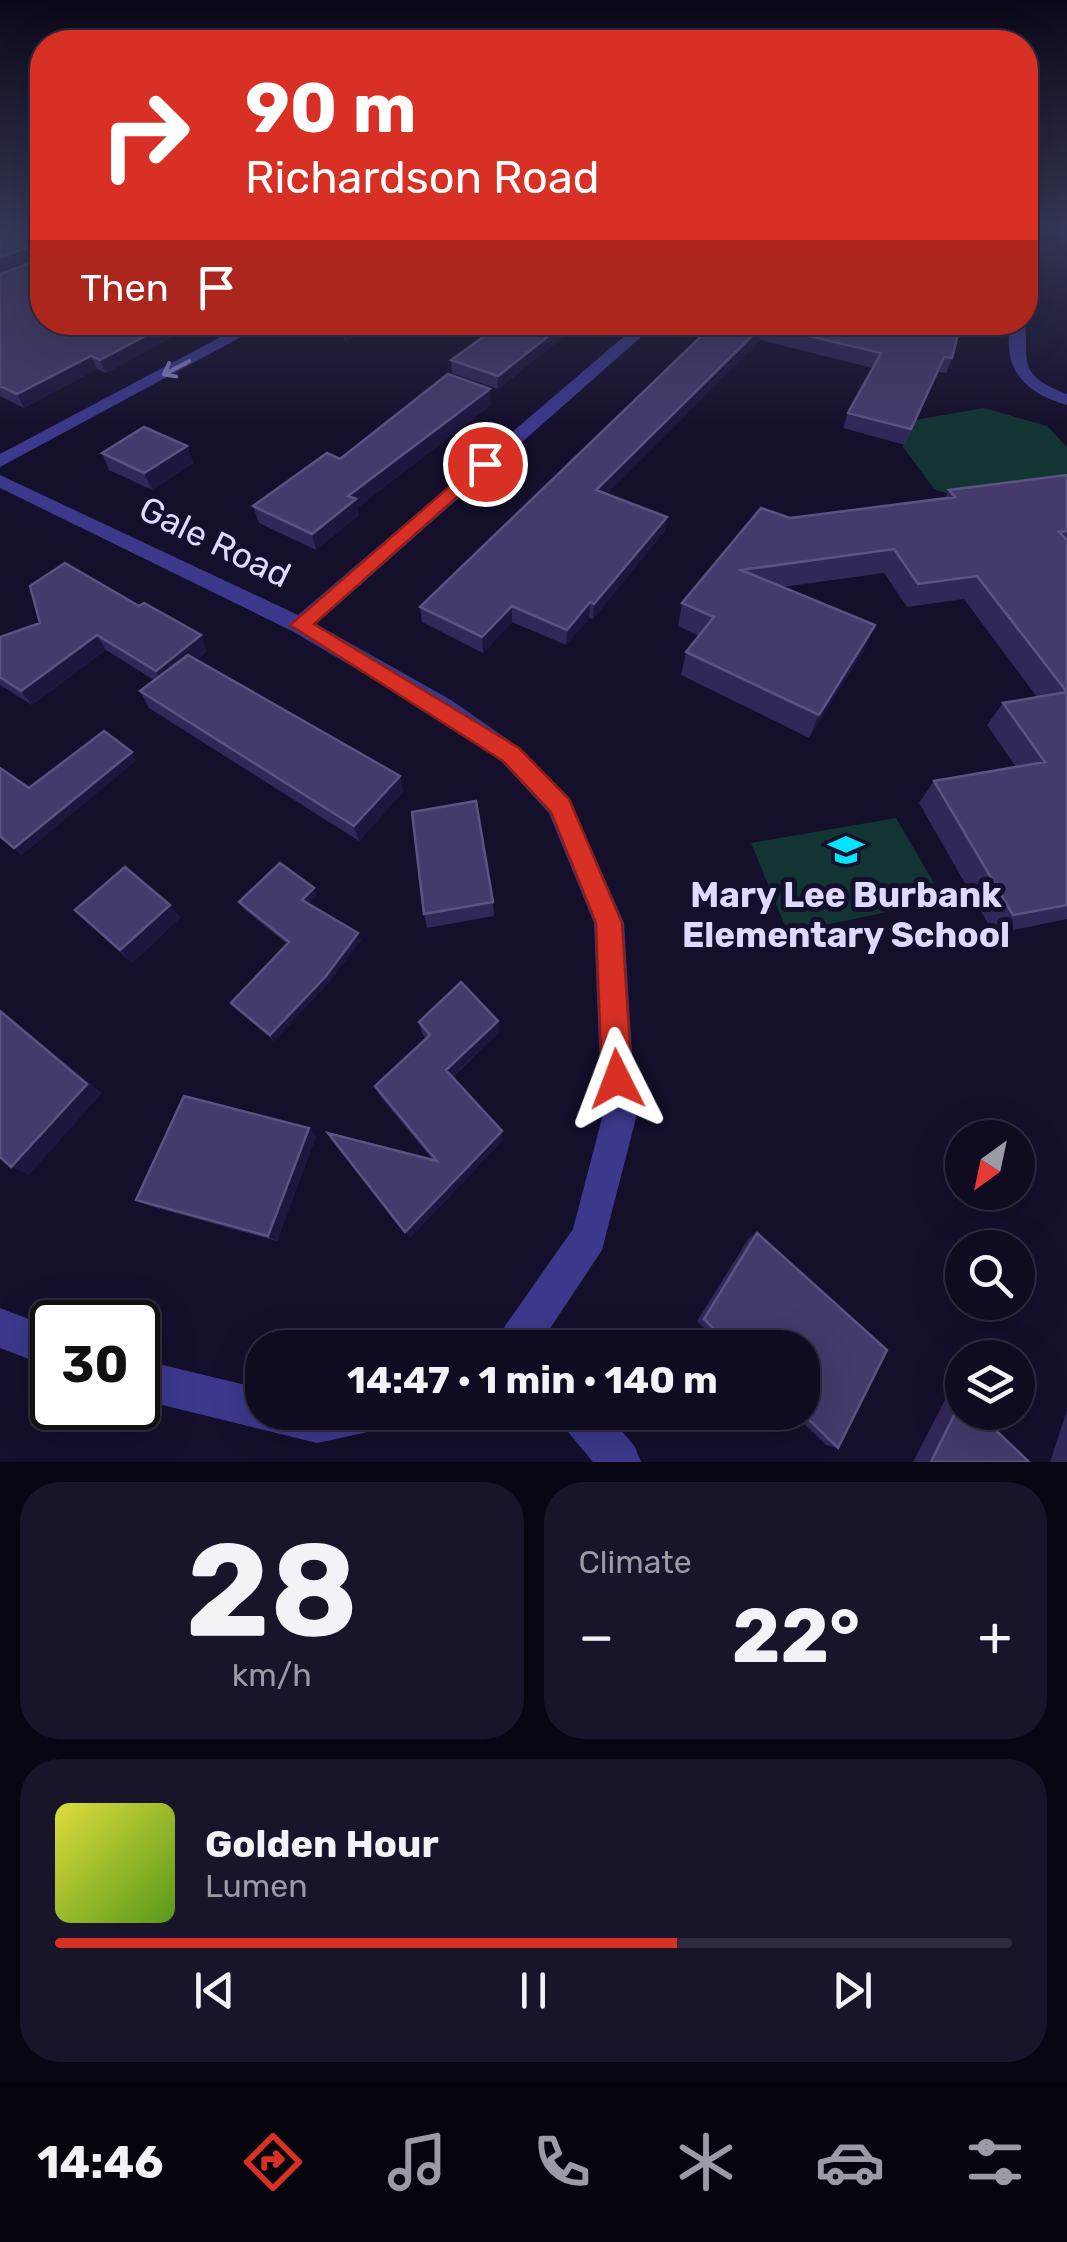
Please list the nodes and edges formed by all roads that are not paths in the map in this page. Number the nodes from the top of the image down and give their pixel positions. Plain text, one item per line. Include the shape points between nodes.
1 (237, 335) edge
2 (636, 335) edge
3 (1016, 335) edge
4 (1067, 400) edge
5 (0, 461) edge
6 (0, 481) edge
7 (300, 625) junction
8 (0, 1328) edge
9 (528, 1330) edge
10 (30, 1340) edge
11 (160, 1385) edge
12 (245, 1405) edge
13 (594, 1430) edge
14 (620, 1462) edge

1 -> 5 street
2 - 7 street
3 - 4 street via 1015,362
6 - 7 street, Gale Road
7 - 9 street, Gale Road via 511,755 560,806 609,923 619,1118 589,1237
8 - 10 street
11 - 12 street
13 - 14 street

